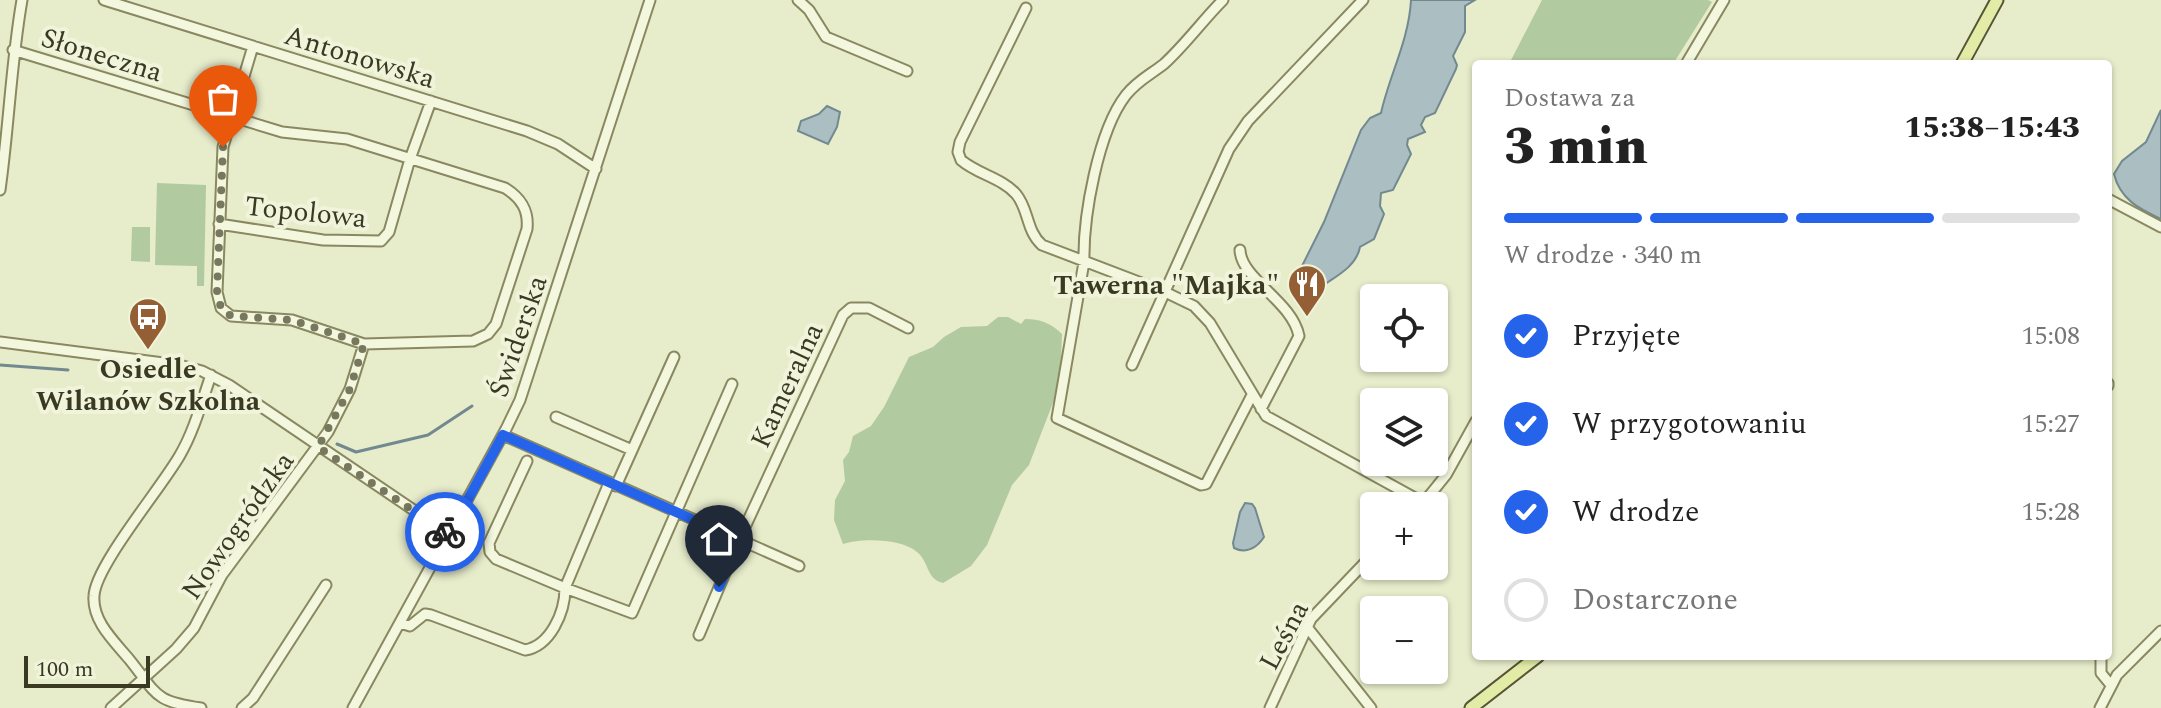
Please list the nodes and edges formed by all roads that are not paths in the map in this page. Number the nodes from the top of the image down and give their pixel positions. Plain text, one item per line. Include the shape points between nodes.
1 (22, 0) edge
2 (104, 0) edge
3 (650, 0) edge
4 (798, 0) edge
5 (1223, 0) edge
6 (1363, 0) edge
7 (1724, 0) edge
8 (1997, 0) edge
9 (1026, 8) dead end
10 (253, 46) junction
11 (13, 50) junction
12 (1688, 60) edge
13 (1964, 60) edge
14 (907, 71) dead end
15 (431, 101) junction
16 (230, 116) junction
17 (410, 159) junction
18 (596, 169) junction
19 (0, 190) edge
20 (2112, 201) edge
21 (219, 224) junction
22 (2161, 227) edge
23 (1240, 250) dead end
24 (1084, 262) junction
25 (1165, 292) junction
26 (908, 328) dead end
27 (0, 342) edge
28 (364, 344) junction
29 (674, 357) dead end
30 (1132, 365) dead end
31 (211, 375) junction
32 (732, 384) dead end
33 (1252, 395) junction
34 (1261, 409) junction
35 (556, 417) dead end
36 (1472, 429) edge
37 (503, 435) junction
38 (318, 447) junction
39 (632, 450) junction
40 (527, 461) dead end
41 (613, 484) junction
42 (1400, 492) edge
43 (1432, 492) edge
44 (675, 512) junction
45 (449, 534) junction
46 (739, 540) junction
47 (799, 566) dead end
48 (1360, 567) edge
49 (326, 585) dead end
50 (565, 588) junction
51 (400, 623) junction
52 (1307, 627) junction
53 (2161, 631) edge
54 (699, 635) dead end
55 (1533, 660) edge
56 (2101, 660) edge
57 (144, 678) junction
58 (2110, 684) junction
59 (111, 708) edge
60 (201, 708) edge
61 (242, 708) edge
62 (353, 708) edge
63 (1270, 708) edge
64 (1371, 708) edge
65 (1471, 708) edge
66 (2100, 708) edge

1 - 11 street
2 - 10 street, Antonowska
3 - 18 street, Świderska
4 - 14 street via 826,37
5 - 24 street via 1161,66 1142,77 1112,119 1088,211
6 - 25 street via 1237,137
7 - 12 street
8 - 13 main road
9 - 24 street via 958,152 968,166 1013,191 1042,245
10 - 15 street, Antonowska
10 - 16 street
11 - 16 street, Słoneczna
11 - 19 street
15 - 17 street, Topolowa
15 - 18 street, Antonowska via 543,137
16 - 17 street, Słoneczna via 291,134 333,136
16 - 21 street via 221,160
17 - 21 street, Topolowa via 389,232 381,241 323,240
17 - 28 street, Słoneczna via 505,188 523,203 527,229 488,334 467,343
18 - 37 street, Świderska via 531,369
20 - 22 street
21 - 28 street, Słoneczna via 217,299 226,313 292,320
23 - 34 street via 1243,264 1290,315 1299,336
24 - 25 street
24 - 33 street via 1057,418 1201,485
25 - 30 street
25 - 33 street via 1200,311
26 - 46 street, Kameralna via 869,308 851,308 843,315
27 - 31 street via 179,365
28 - 38 street, Nowogródzka via 350,389
29 - 39 street
31 - 38 street
31 - 57 street via 181,453 94,590 99,619
32 - 44 street
33 - 34 street
34 - 42 street
35 - 39 street
36 - 43 street
37 - 41 street
37 - 45 street, Świderska
38 - 45 street
38 - 57 street, Nowogródzka via 230,563 189,634
39 - 41 street
40 - 50 street via 489,543 490,552
41 - 44 street
41 - 50 street
44 - 46 street
44 - 50 street via 632,613
45 - 51 street, Świderska
46 - 47 street
46 - 54 street
48 - 52 street, Leśna
49 - 61 street
50 - 51 street via 547,641 535,648 525,650 431,615 410,626
51 - 62 street, Świderska
52 - 63 street, Leśna
52 - 64 street
53 - 58 street
55 - 65 main road
56 - 58 street via 2101,673
57 - 59 street, Nowogródzka
57 - 60 street via 165,701
58 - 66 street

